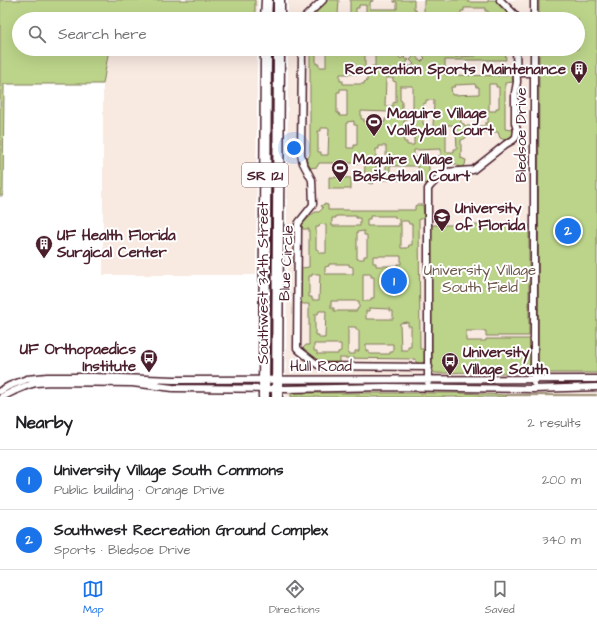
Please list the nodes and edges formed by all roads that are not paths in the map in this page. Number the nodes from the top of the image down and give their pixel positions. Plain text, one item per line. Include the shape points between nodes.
1 (266, 0) edge
2 (279, 0) edge
3 (323, 0) edge
4 (500, 0) edge
5 (534, 0) edge
6 (266, 12) edge
7 (279, 12) edge
8 (310, 12) edge
9 (512, 12) edge
10 (534, 12) edge
11 (266, 56) edge
12 (279, 56) edge
13 (302, 56) edge
14 (516, 56) edge
15 (534, 56) edge
16 (516, 71) junction
17 (534, 72) junction
18 (429, 367) junction
19 (428, 379) junction
20 (534, 379) junction
21 (597, 379) edge
22 (428, 387) junction
23 (597, 387) edge
24 (264, 388) edge
25 (277, 388) edge
26 (534, 389) junction
27 (0, 391) edge
28 (2, 397) edge

1 - 6 main road
2 - 7 main road
3 - 8 street
4 - 9 street
5 - 10 street
11 - 24 main road, Southwest 34th Street / SR 121
12 - 25 main road, Southwest 34th Street / SR 121
13 - 18 street, Blue Circle via 301,154 312,180 313,204 299,223 297,348 322,366
14 - 16 street
15 - 17 street, Bledsoe Drive
16 - 17 street
16 - 18 street via 516,138 473,170 445,172 428,189
17 - 20 street, Bledsoe Drive
18 - 19 street
19 - 20 street, Hull Road
19 - 22 street
19 - 25 street, Hull Road
20 - 21 street, Hull Road
20 - 26 street, Bledsoe Drive
22 - 25 street, Hull Road
22 - 26 street, Hull Road
23 - 26 street, Hull Road
24 - 25 street, Hull Road
24 - 25 street, Hull Road
24 - 27 street, Hull Road via 173,380 47,377 27,379
24 - 28 street, Hull Road via 173,388 132,383 51,382 26,386

